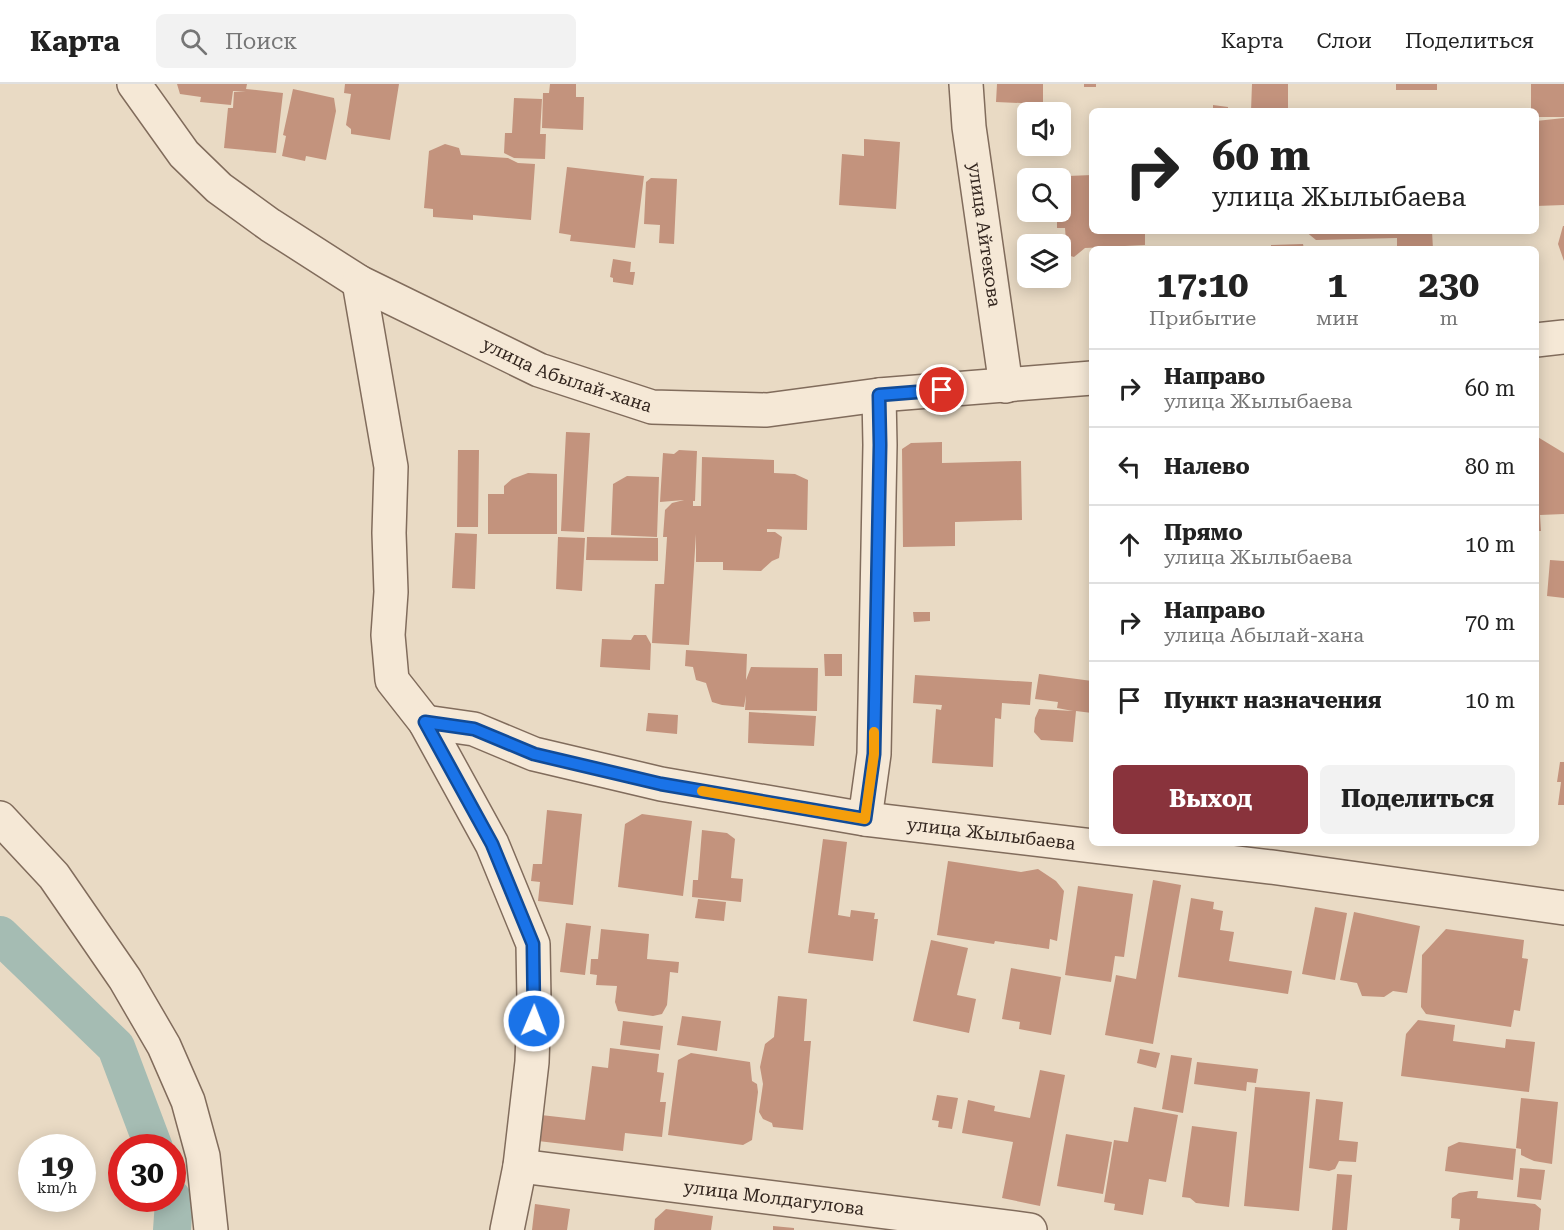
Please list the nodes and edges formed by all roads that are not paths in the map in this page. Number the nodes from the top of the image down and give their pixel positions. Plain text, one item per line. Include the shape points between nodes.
1 (134, 84) edge
2 (966, 84) edge
3 (359, 282) junction
4 (1564, 337) edge
5 (1539, 340) edge
6 (1089, 378) edge
7 (1006, 386) junction
8 (879, 395) junction
9 (425, 722) junction
10 (0, 818) edge
11 (865, 819) junction
12 (1089, 845) edge
13 (1094, 846) edge
14 (1564, 908) edge
15 (520, 1166) junction
16 (211, 1230) edge
17 (507, 1230) edge
18 (1030, 1230) edge

1 - 3 street, улица Абылай-хана via 184,154 219,188
2 - 7 street, улица Айтекова
3 - 8 street, улица Абылай-хана via 539,370 652,406 767,410
3 - 9 street via 391,467 388,635 392,680
4 - 5 street
6 - 7 street, улица Абылай-хана
7 - 8 street, улица Абылай-хана
8 - 11 street via 874,754
9 - 11 street, улица Жылыбаева via 474,729 534,754 661,784
9 - 15 street via 492,844 533,944 532,1062
10 - 16 street via 54,876 125,979 164,1046 188,1101 203,1156
11 - 12 street, улица Жылыбаева
13 - 14 street, улица Жылыбаева
15 - 17 street
15 - 18 street, улица Молдагулова

